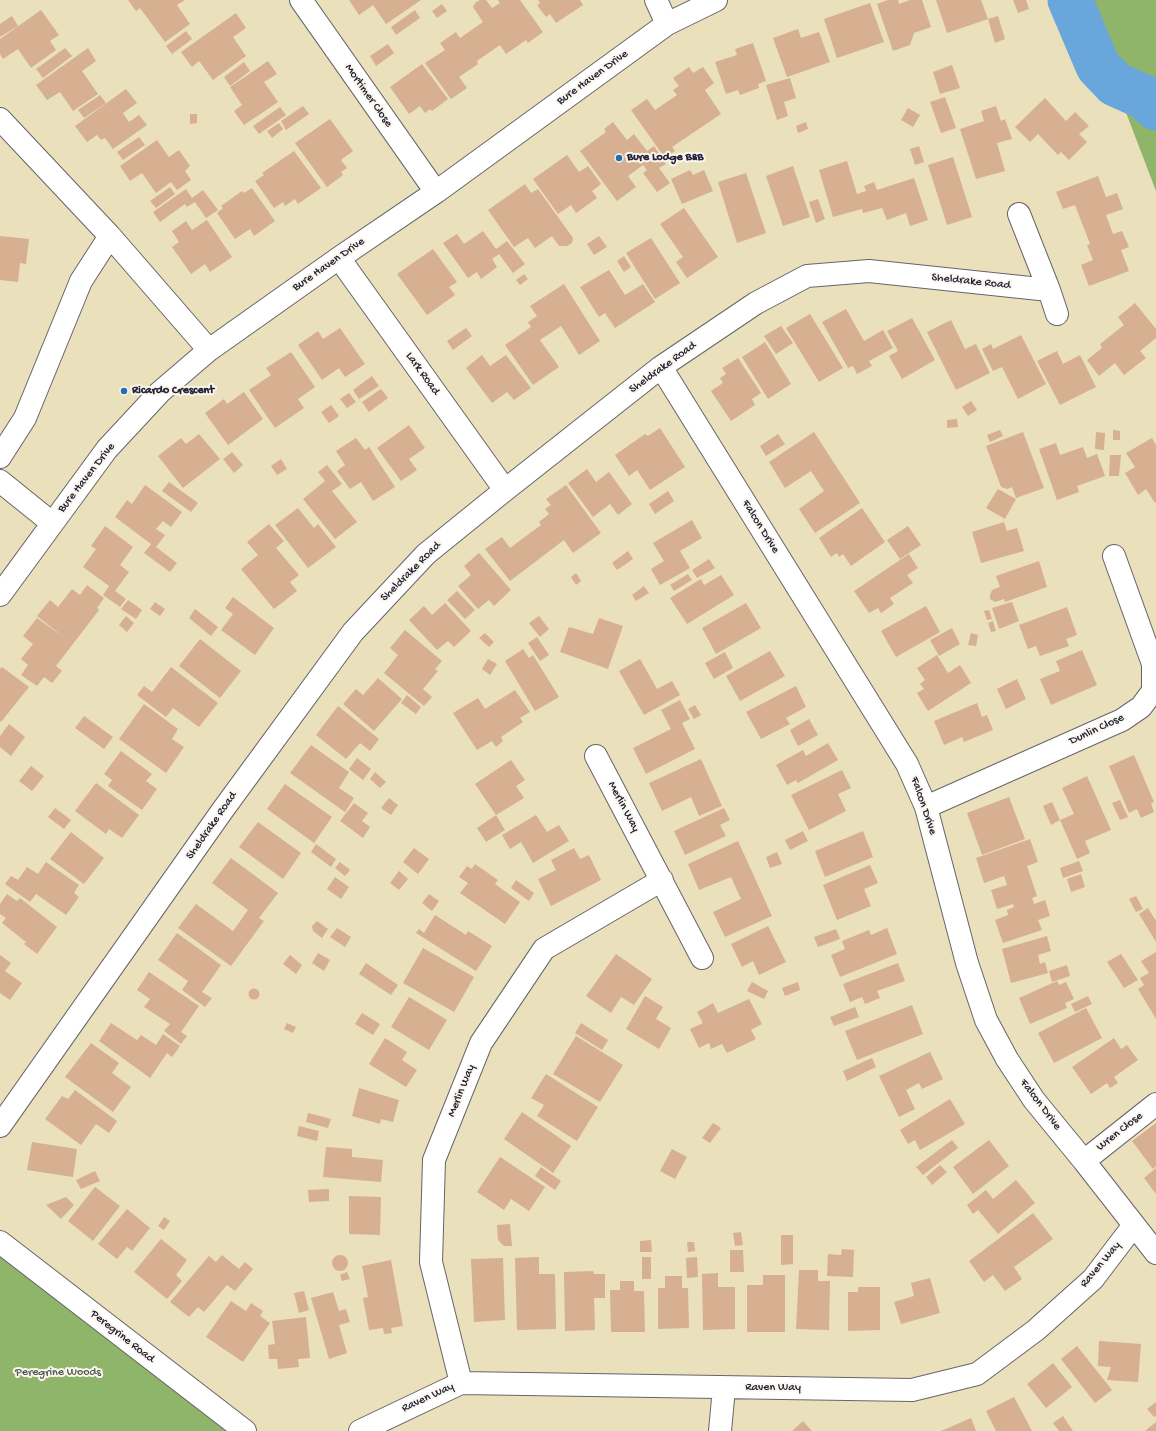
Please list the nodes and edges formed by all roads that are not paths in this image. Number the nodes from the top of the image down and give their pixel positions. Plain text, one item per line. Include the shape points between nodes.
1 (301, 0) edge
2 (656, 0) edge
3 (716, 0) edge
4 (667, 24) junction
5 (0, 119) edge
6 (436, 192) junction
7 (1019, 214) dead end
8 (110, 236) junction
9 (339, 258) junction
10 (1049, 290) junction
11 (1056, 314) dead end
12 (209, 350) junction
13 (661, 367) junction
14 (0, 457) edge
15 (0, 481) edge
16 (505, 490) junction
17 (52, 523) junction
18 (1114, 556) dead end
19 (0, 595) edge
20 (596, 756) dead end
21 (926, 807) junction
22 (662, 880) junction
23 (702, 958) dead end
24 (1156, 1104) edge
25 (0, 1126) edge
26 (1084, 1161) junction
27 (1134, 1225) junction
28 (0, 1242) edge
29 (1156, 1253) edge
30 (461, 1383) junction
31 (724, 1388) junction
32 (245, 1431) edge
33 (360, 1431) edge
34 (720, 1431) edge

1 - 6 street, Mortimer Close
2 - 4 street
3 - 4 street, Bure Haven Drive
4 - 6 street, Bure Haven Drive
5 - 8 street
6 - 9 street, Bure Haven Drive
7 - 10 street
8 - 12 street
8 - 14 street via 81,282 25,418
9 - 12 street, Bure Haven Drive
9 - 16 street, Lark Road
10 - 11 street
10 - 13 street, Sheldrake Road via 869,271 807,276 756,303
12 - 17 street, Bure Haven Drive via 160,392 107,449
13 - 16 street, Sheldrake Road
13 - 21 street, Falcon Drive via 907,764
15 - 17 street
16 - 25 street, Sheldrake Road via 426,554 353,632
17 - 19 street, Bure Haven Drive
18 - 21 street, Dunlin Close via 1153,664 1153,691 1141,707 1122,720
20 - 22 street, Merlin Way
21 - 26 street, Falcon Drive via 967,963 986,1020 1034,1100
22 - 23 street, Merlin Way
22 - 30 street, Merlin Way via 544,949 481,1043 434,1160 431,1262
24 - 26 street, Wren Close
26 - 27 street, Falcon Drive
27 - 29 street, Falcon Drive
27 - 31 street, Raven Way via 1093,1279 1036,1330 977,1374 912,1390
28 - 32 street, Peregrine Road
30 - 31 street, Raven Way
30 - 33 street, Raven Way
31 - 34 street

